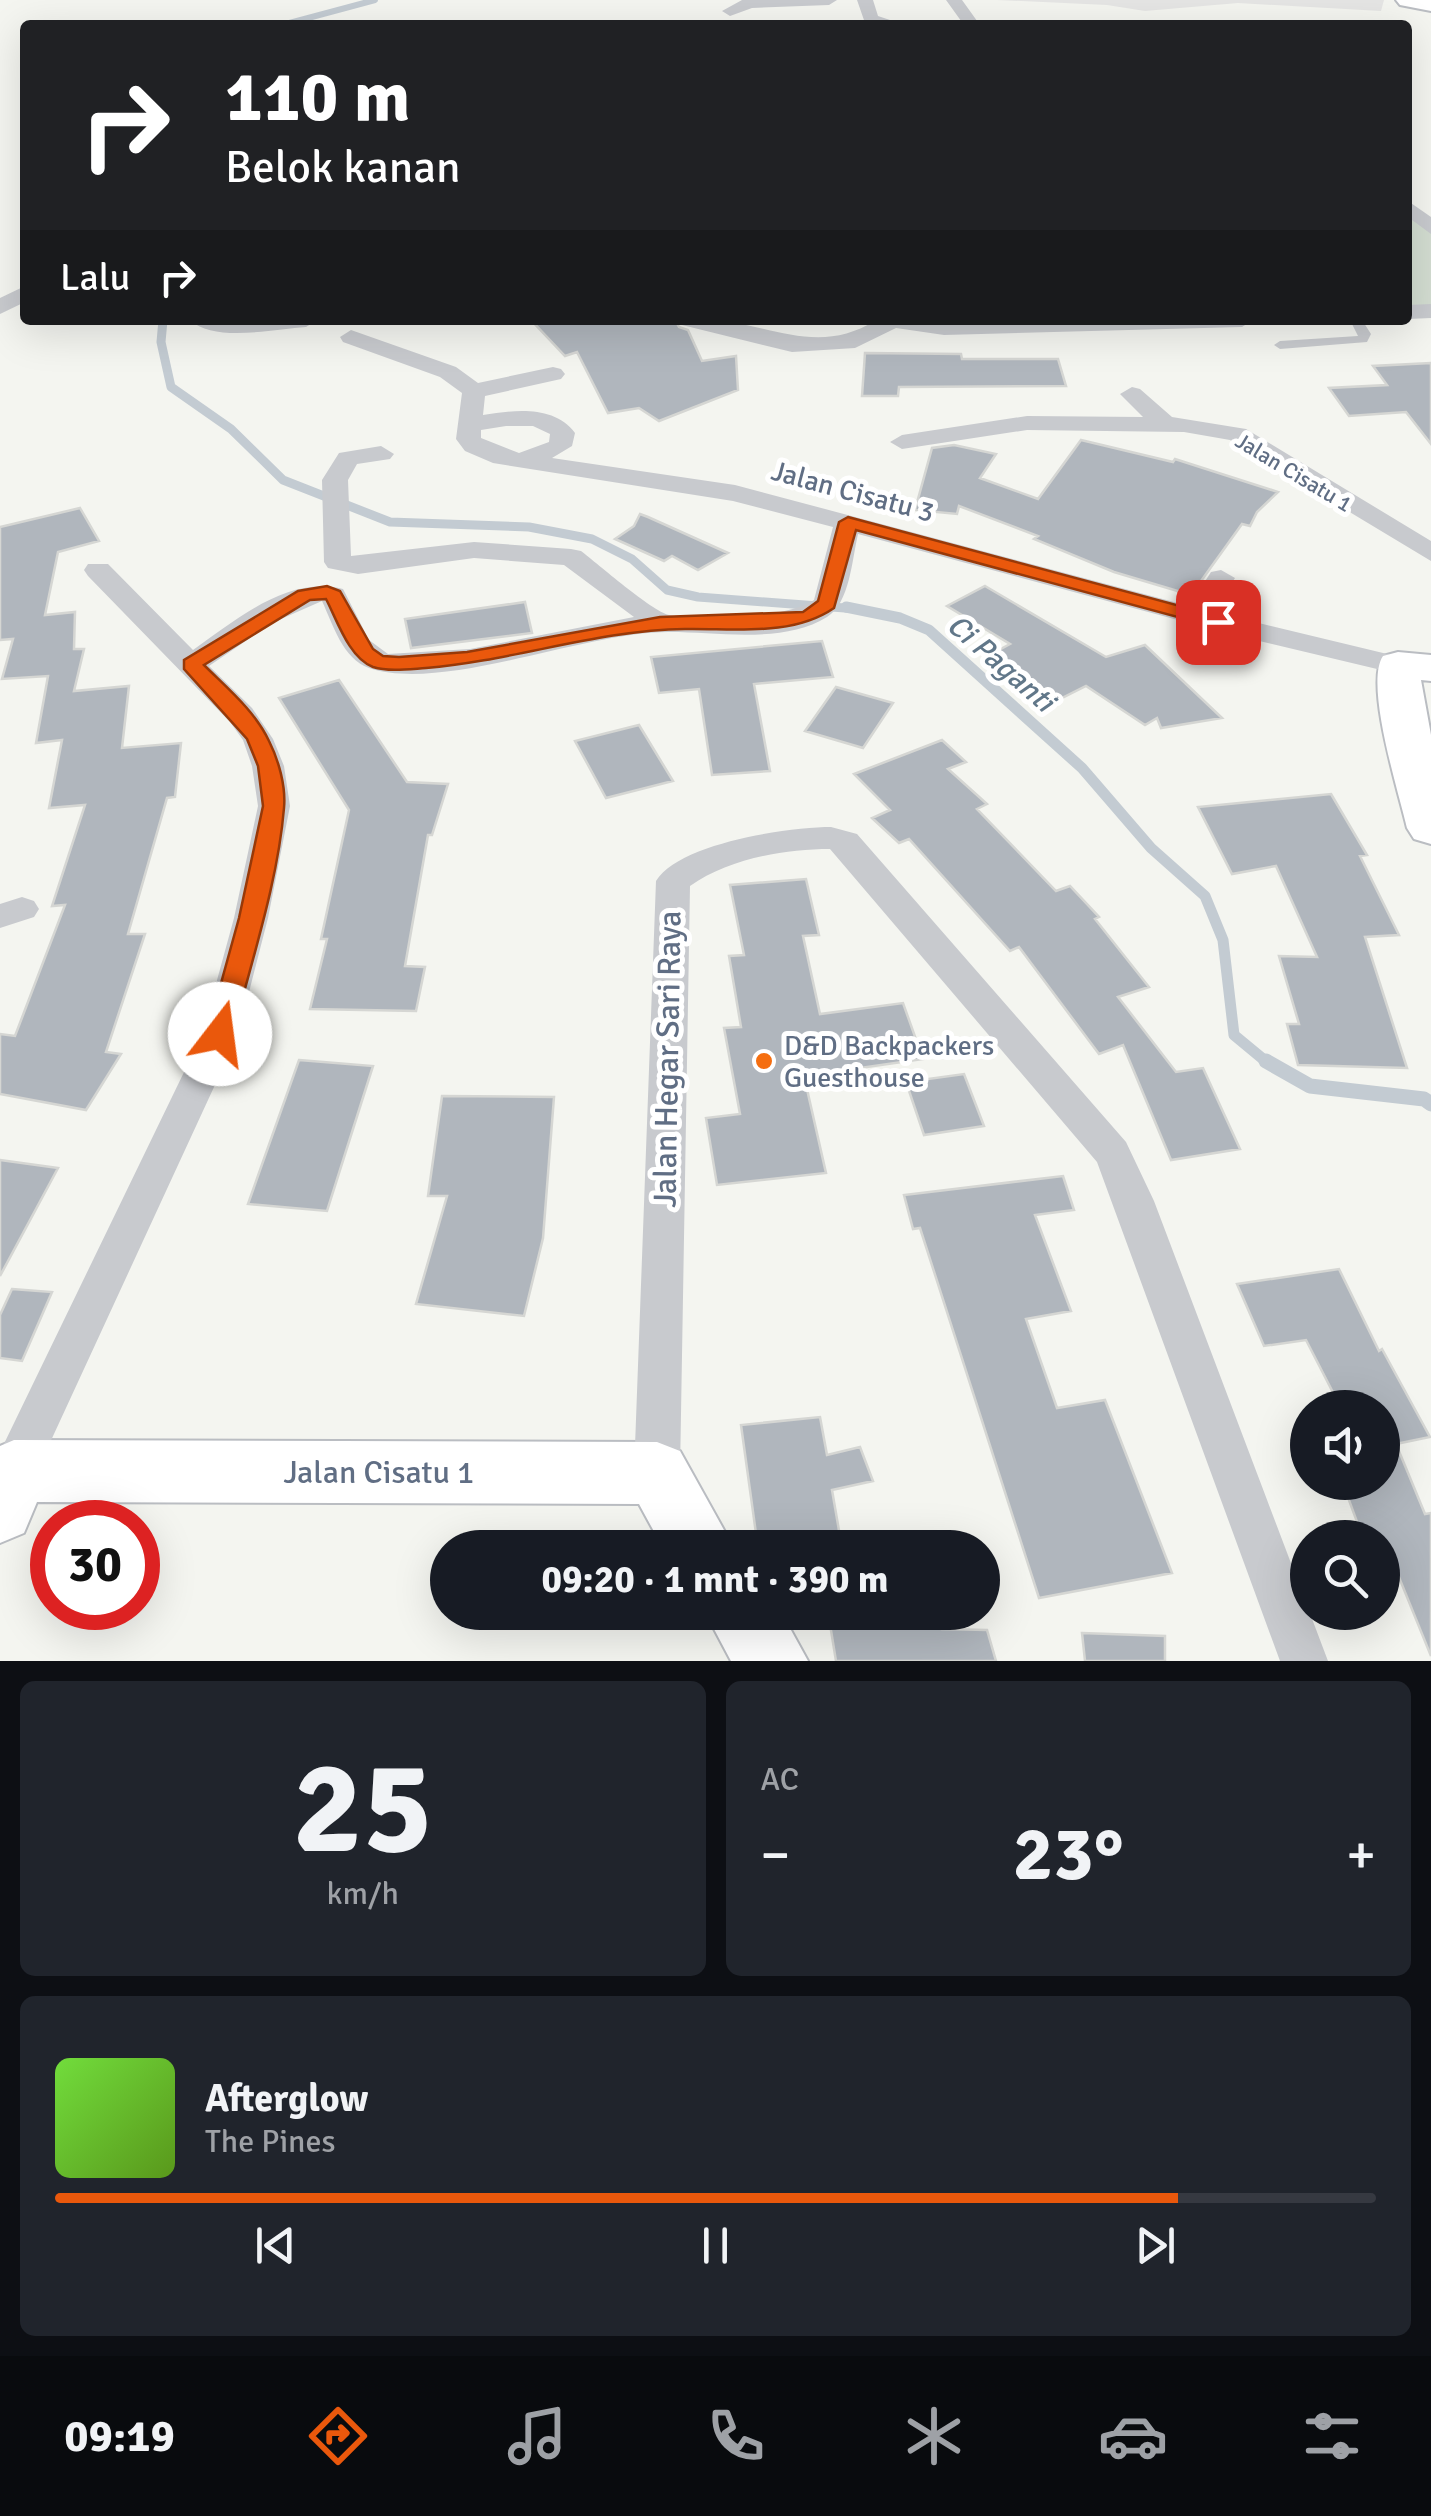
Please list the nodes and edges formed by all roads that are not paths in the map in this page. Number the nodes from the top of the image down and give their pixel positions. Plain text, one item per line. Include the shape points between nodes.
1 (1408, 0) edge
2 (835, 3) edge
3 (1431, 4) edge
4 (730, 12) dead end
5 (1412, 211) edge
6 (1431, 228) edge
7 (710, 325) edge
8 (882, 325) edge
9 (1359, 325) edge
10 (351, 337) dead end
11 (1280, 345) dead end
12 (553, 374) dead end
13 (474, 391) junction
14 (1132, 394) dead end
15 (470, 425) junction
16 (1166, 425) junction
17 (902, 442) dead end
18 (381, 454) dead end
19 (522, 460) junction
20 (1303, 474) junction
21 (1283, 496) dead end
22 (848, 522) junction
23 (1431, 552) edge
24 (98, 570) dead end
25 (1221, 578) dead end
26 (1197, 616) junction
27 (660, 623) junction
28 (192, 664) junction
29 (1415, 666) edge
30 (1431, 828) edge
31 (657, 1473) junction
32 (7, 1491) edge
33 (690, 1530) edge
34 (752, 1630) edge
35 (772, 1661) edge
36 (1304, 1661) edge

1 - 3 street
2 - 4 street via 749,3
5 - 6 street
7 - 8 street via 792,346 855,341
9 - 11 lane via 1363,339
10 - 13 street via 448,372
12 - 13 street
13 - 15 street
14 - 16 street
15 - 19 street, Jalan Cisatu 3 via 474,446
15 - 19 street via 519,419 560,428 560,446
16 - 17 street, Jalan Cisatu 1 via 1027,423
16 - 20 street, Jalan Cisatu 1 via 1237,434
18 - 27 street via 348,458 337,473 335,559 344,565 474,550 571,558
19 - 22 street, Jalan Cisatu 3 via 735,493
20 - 21 street
20 - 23 street, Jalan Cisatu 1
22 - 26 street, Jalan Cisatu 3
22 - 27 street via 824,607 788,621
24 - 28 street
25 - 26 street
26 - 29 street, Jalan Cisatu 3
27 - 28 street via 467,658 378,662 364,652 334,595 315,592
28 - 32 street via 241,715 268,766 274,806 251,918 220,1034
29 - 30 street via 1401,702
31 - 32 street, Jalan Cisatu 1
31 - 33 street
31 - 36 street, Jalan Hegar Sari Raya via 673,881 791,839 831,836 844,842 1112,1153
34 - 35 street

